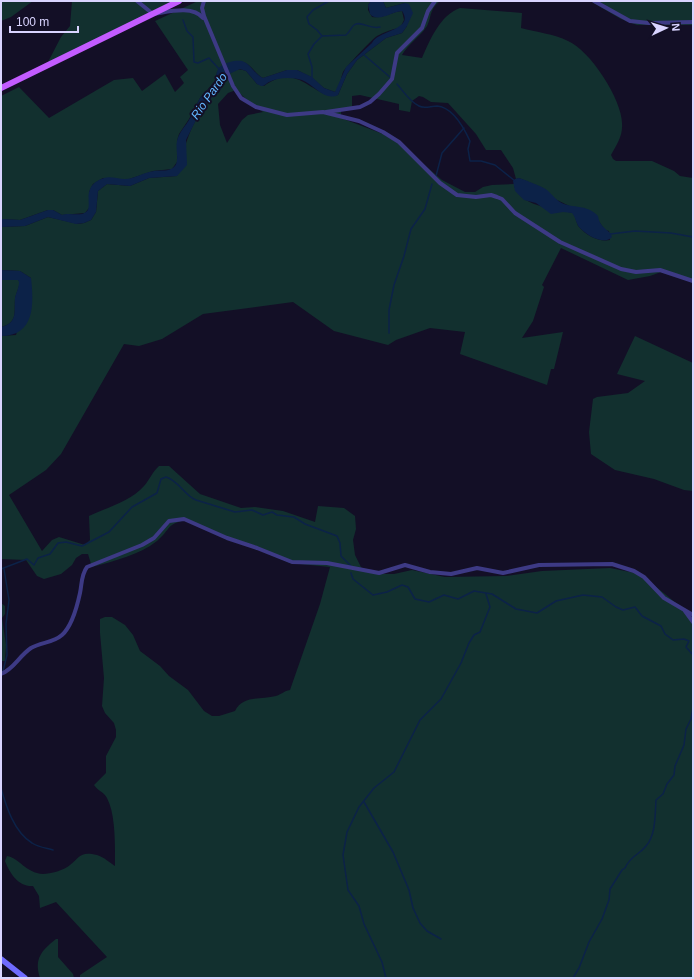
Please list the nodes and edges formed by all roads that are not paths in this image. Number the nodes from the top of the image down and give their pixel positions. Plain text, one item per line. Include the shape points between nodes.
1 (138, 1) edge
2 (179, 1) edge
3 (204, 1) edge
4 (435, 1) edge
5 (594, 1) edge
6 (153, 14) junction
7 (206, 22) junction
8 (693, 22) edge
9 (1, 88) edge
10 (324, 112) junction
11 (693, 282) edge
12 (682, 608) junction
13 (693, 615) edge
14 (693, 622) edge
15 (1, 674) edge
16 (1, 959) edge
17 (26, 978) edge

1 - 6 street
2 - 6 main road
3 - 7 street via 202,8
4 - 10 street via 422,28 397,53 392,79 379,94 360,107
5 - 8 street via 630,21 649,24
6 - 7 street via 195,12
6 - 9 main road
7 - 10 street via 233,86 248,104 287,115
10 - 11 street via 348,118 383,132 399,142 450,191 457,195 492,195 502,199 516,213 560,242 595,259 625,270 660,270
12 - 13 street
12 - 14 street
12 - 15 street via 664,598 644,577 612,564 539,565 503,573 478,568 451,574 430,572 405,565 378,572 327,563 292,562 210,532 190,521 179,519 169,521 154,538 142,546 87,567 82,576 76,607 66,630 57,638 31,648 14,666
16 - 17 street

